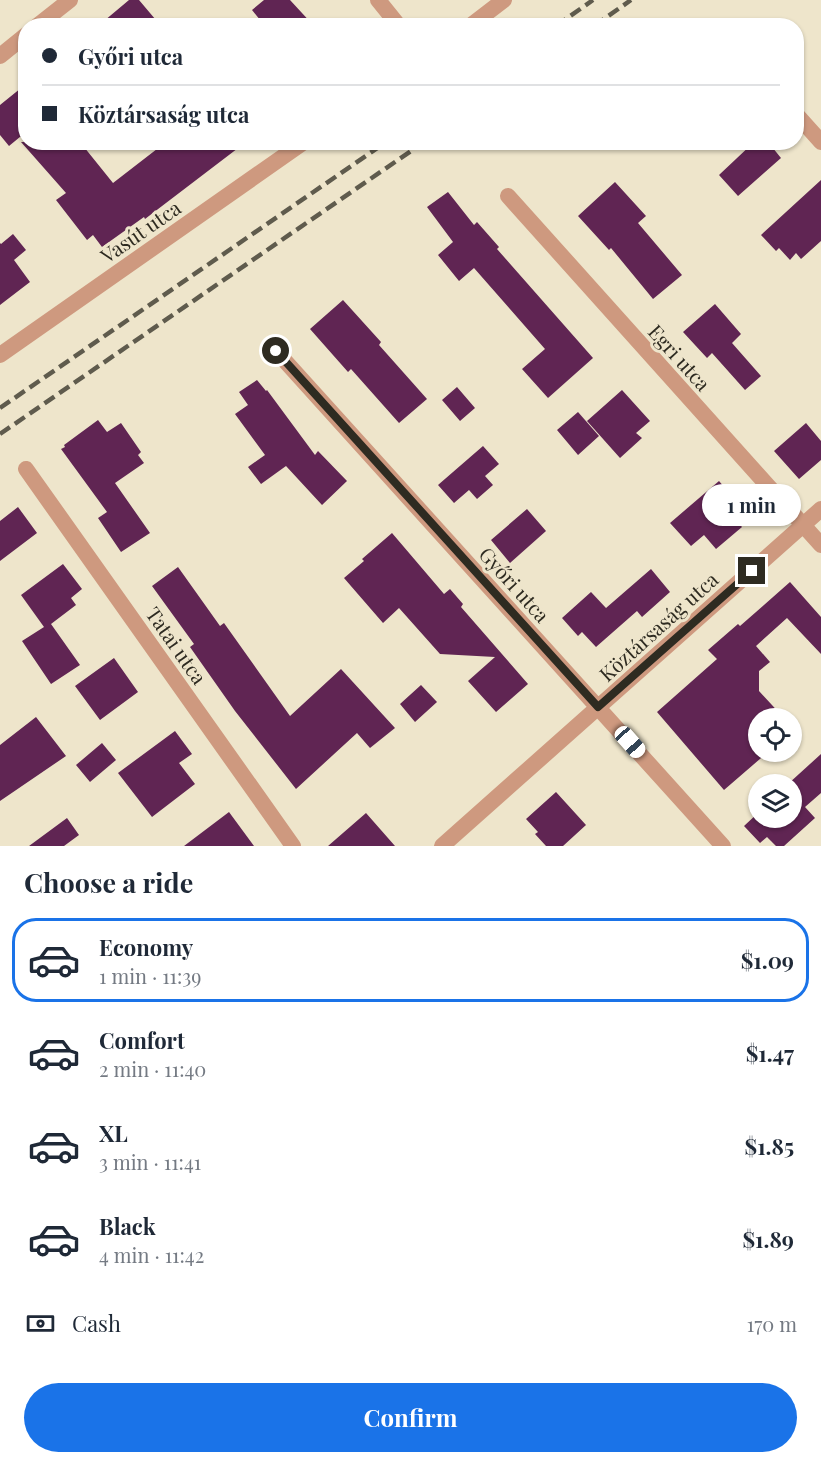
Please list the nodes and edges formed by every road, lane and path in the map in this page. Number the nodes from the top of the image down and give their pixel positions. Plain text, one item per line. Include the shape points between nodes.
1 (70, 0) edge
2 (378, 0) edge
3 (504, 0) edge
4 (47, 18) edge
5 (393, 18) edge
6 (480, 18) edge
7 (18, 41) edge
8 (0, 56) edge
9 (804, 123) edge
10 (821, 142) edge
11 (293, 150) edge
12 (508, 196) dead end
13 (276, 351) dead end
14 (0, 355) edge
15 (26, 469) dead end
16 (821, 509) edge
17 (803, 525) junction
18 (821, 545) edge
19 (598, 707) junction
20 (293, 846) edge
21 (442, 846) edge
22 (723, 846) edge

1 - 4 street
2 - 5 street
3 - 6 street
7 - 8 street
9 - 10 street
11 - 14 street, Vasút utca
12 - 17 street, Egri utca
13 - 19 street, Győri utca
15 - 20 street, Tatai utca
16 - 17 street, Köztársaság utca
17 - 18 street, Egri utca
17 - 19 street, Köztársaság utca
19 - 21 street, Köztársaság utca
19 - 22 street, Győri utca

